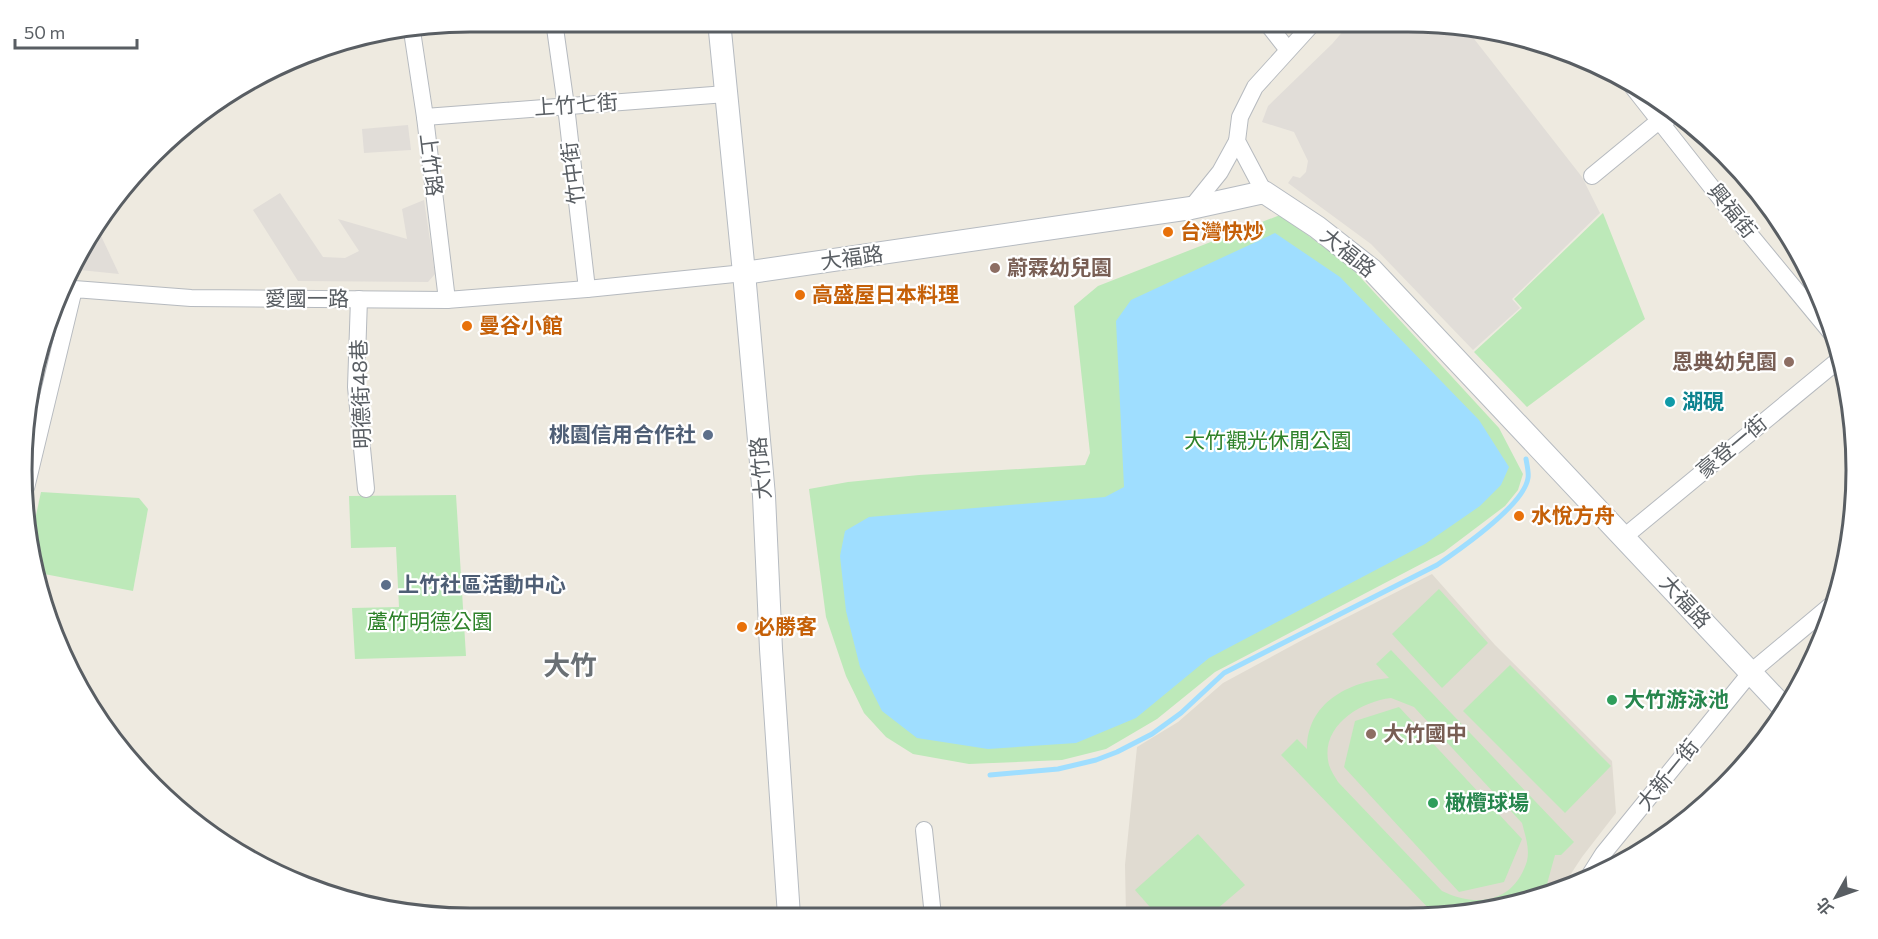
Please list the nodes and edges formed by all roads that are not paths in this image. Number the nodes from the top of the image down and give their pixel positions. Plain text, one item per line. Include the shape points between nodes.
1 (556, 32) edge
2 (719, 32) edge
3 (1274, 32) edge
4 (1305, 32) edge
5 (413, 35) edge
6 (1288, 50) junction
7 (726, 94) junction
8 (1644, 100) edge
9 (566, 106) junction
10 (425, 117) junction
11 (1668, 117) edge
12 (1661, 122) junction
13 (1237, 141) junction
14 (1592, 176) dead end
15 (1264, 192) junction
16 (1191, 208) junction
17 (744, 273) junction
18 (587, 289) junction
19 (359, 299) junction
20 (447, 300) junction
21 (1819, 318) edge
22 (1834, 364) edge
23 (32, 463) edge
24 (366, 489) dead end
25 (1624, 537) junction
26 (1822, 613) edge
27 (1751, 672) junction
28 (1779, 703) edge
29 (924, 830) dead end
30 (1596, 865) edge
31 (788, 908) edge
32 (932, 908) edge

1 - 9 street, 竹中街
2 - 7 street, 大竹路
3 - 6 street
4 - 6 street
5 - 10 street, 上竹路
6 - 13 street via 1255,87 1240,117
7 - 9 street, 上竹七街
7 - 17 street, 大竹路
8 - 12 street, 興福街
9 - 10 street, 上竹七街
9 - 18 street, 竹中街
10 - 20 street, 上竹路
11 - 12 street
12 - 14 street
12 - 21 street, 興福街
13 - 15 street
13 - 16 street via 1220,172
15 - 16 street, 大福路
15 - 25 street, 大福路 via 1372,270
16 - 17 street, 大福路
17 - 18 street, 愛國一路
17 - 31 street, 大竹路 via 764,496
18 - 20 street, 愛國一路
19 - 20 street, 愛國一路
19 - 23 street, 愛國一路 via 191,298 74,289
19 - 24 street, 明德街48巷 via 356,387
22 - 25 street, 豪登一街
25 - 27 street, 大福路
26 - 27 street, 大新一街
27 - 28 street, 大福路
27 - 30 street, 大新一街
29 - 32 street

